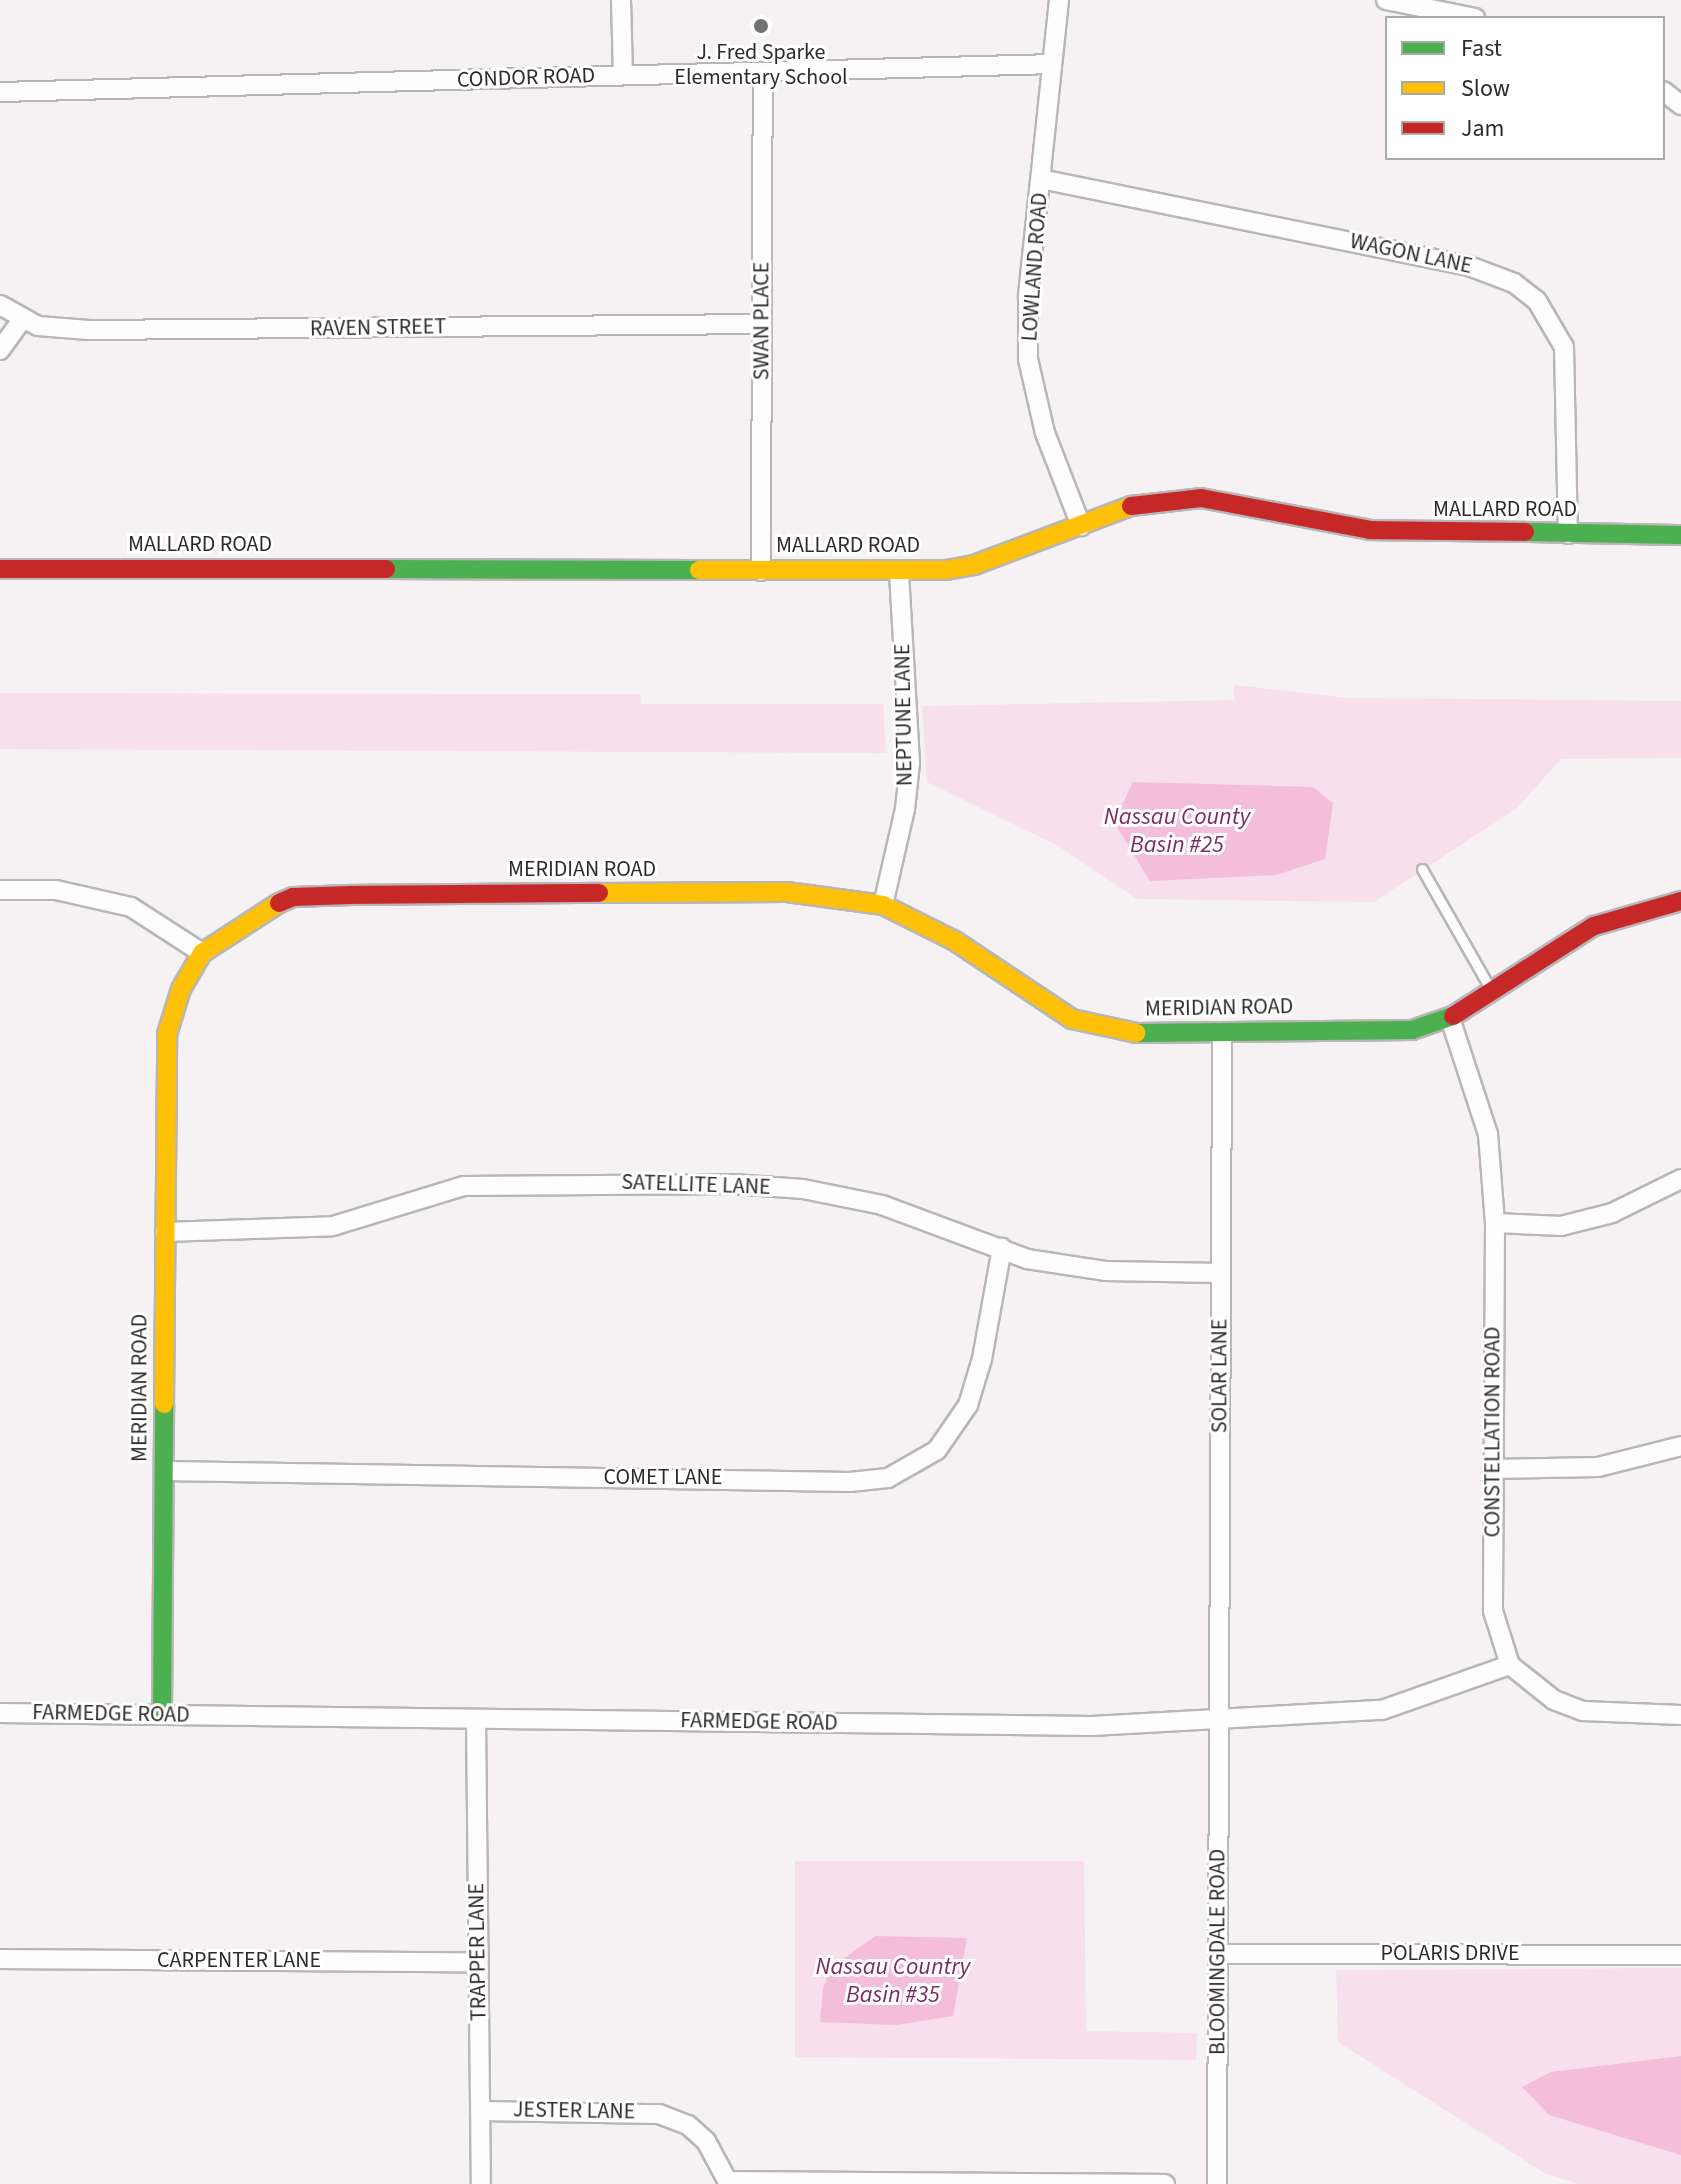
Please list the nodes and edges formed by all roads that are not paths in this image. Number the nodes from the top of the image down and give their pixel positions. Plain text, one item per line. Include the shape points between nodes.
1 (621, 0) edge
2 (1059, 0) edge
3 (1386, 0) edge
4 (1465, 16) edge
5 (1052, 64) junction
6 (763, 72) junction
7 (623, 75) junction
8 (0, 92) edge
9 (1665, 93) edge
10 (1681, 105) edge
11 (1041, 179) junction
12 (0, 305) edge
13 (22, 320) junction
14 (762, 324) junction
15 (0, 350) edge
16 (1081, 526) junction
17 (1568, 534) junction
18 (1681, 535) edge
19 (0, 569) edge
20 (899, 570) junction
21 (761, 571) junction
22 (1422, 869) dead end
23 (0, 890) edge
24 (1681, 901) edge
25 (883, 905) junction
26 (202, 953) junction
27 (1492, 991) junction
28 (1450, 1018) junction
29 (1222, 1032) junction
30 (1681, 1179) edge
31 (1495, 1223) junction
32 (165, 1232) junction
33 (1002, 1248) junction
34 (1221, 1273) junction
35 (1681, 1446) edge
36 (1492, 1469) junction
37 (164, 1471) junction
38 (1510, 1665) junction
39 (0, 1713) edge
40 (162, 1714) junction
41 (1681, 1715) edge
42 (476, 1719) junction
43 (1219, 1720) junction
44 (1218, 1954) junction
45 (1681, 1955) edge
46 (0, 1959) edge
47 (478, 1962) junction
48 (480, 2111) junction
49 (729, 2183) edge
50 (972, 2183) edge
51 (481, 2184) edge
52 (1165, 2184) edge
53 (1217, 2184) edge

1 - 7 street
2 - 5 street, LOWLAND ROAD
3 - 4 street
5 - 6 street, CONDOR ROAD
5 - 11 street, LOWLAND ROAD
6 - 7 street, CONDOR ROAD
6 - 14 street, SWAN PLACE
7 - 8 street, CONDOR ROAD
9 - 10 street
11 - 16 street, LOWLAND ROAD via 1028,297 1028,359 1045,433
11 - 17 street, WAGON LANE via 1469,266 1514,283 1537,301 1564,347
12 - 13 street, RAVEN STREET
13 - 14 street, RAVEN STREET via 89,330
13 - 15 street
14 - 21 street, SWAN PLACE
16 - 17 street, MALLARD ROAD via 1132,506 1201,498 1370,530
16 - 20 street, MALLARD ROAD via 974,565
17 - 18 street, MALLARD ROAD
19 - 21 street, MALLARD ROAD
20 - 21 street, MALLARD ROAD
20 - 25 street, NEPTUNE LANE via 910,763
22 - 27 lane
23 - 26 street via 56,890 131,907
24 - 27 street, MERIDIAN ROAD via 1594,926
25 - 26 street, MERIDIAN ROAD via 787,892 293,897 258,912
25 - 29 street, MERIDIAN ROAD via 955,941 1072,1019 1121,1033
26 - 32 street, MERIDIAN ROAD via 181,989 167,1034
27 - 28 street, MERIDIAN ROAD
28 - 29 street, MERIDIAN ROAD via 1412,1030
28 - 31 street, CONSTELLATION ROAD via 1488,1134
29 - 34 street, SOLAR LANE
30 - 31 street via 1612,1213 1561,1226
31 - 36 street, CONSTELLATION ROAD
32 - 33 street, SATELLITE LANE via 333,1226 464,1186 733,1184 803,1189 882,1205
32 - 37 street, MERIDIAN ROAD
33 - 34 street, SATELLITE LANE via 1027,1259 1105,1271
33 - 37 street, COMET LANE via 968,1405 937,1450 888,1478 850,1482
34 - 43 street, SOLAR LANE
35 - 36 street via 1598,1467
36 - 38 street, CONSTELLATION ROAD via 1493,1611
37 - 40 street, MERIDIAN ROAD
38 - 41 street via 1554,1700 1583,1711
38 - 43 street, FARMEDGE ROAD via 1382,1710
39 - 40 street, FARMEDGE ROAD
40 - 42 street, FARMEDGE ROAD
42 - 43 street, FARMEDGE ROAD via 1092,1726
42 - 47 street, TRAPPER LANE
43 - 44 street, BLOOMINGDALE ROAD
44 - 45 street, POLARIS DRIVE
44 - 53 street, BLOOMINGDALE ROAD
46 - 47 street, CARPENTER LANE
47 - 48 street, TRAPPER LANE
48 - 49 street, JESTER LANE via 659,2114 688,2125 706,2141
48 - 51 street, TRAPPER LANE
49 - 50 street
50 - 52 street

